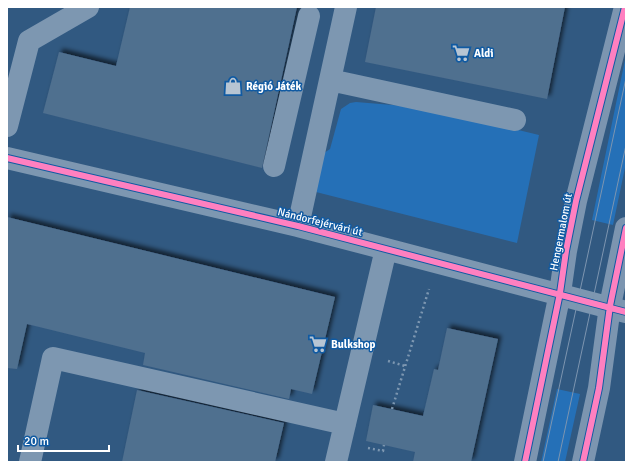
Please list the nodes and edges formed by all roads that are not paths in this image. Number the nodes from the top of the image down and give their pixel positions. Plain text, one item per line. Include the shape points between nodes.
1 (88, 7) edge
2 (346, 7) edge
3 (625, 7) edge
4 (308, 16) dead end
5 (330, 80) junction
6 (8, 120) edge
7 (515, 120) dead end
8 (7, 158) edge
9 (274, 166) dead end
10 (298, 226) junction
11 (626, 228) edge
12 (386, 249) junction
13 (560, 293) junction
14 (618, 309) edge
15 (345, 424) junction
16 (30, 462) edge
17 (336, 462) edge
18 (524, 462) edge
19 (583, 462) edge

1 - 6 street via 29,41
2 - 5 street
3 - 13 main road, Hengermalom út via 576,201
4 - 9 street
5 - 7 street
5 - 10 street
8 - 10 street, Nándorfejérvári út
10 - 12 street, Nándorfejérvári út
11 - 14 main road
12 - 13 street, Nándorfejérvári út
12 - 15 street
13 - 14 street, Nándorfejérvári út
13 - 18 main road, Hengermalom út
14 - 19 main road
15 - 16 street via 53,358
15 - 17 street

